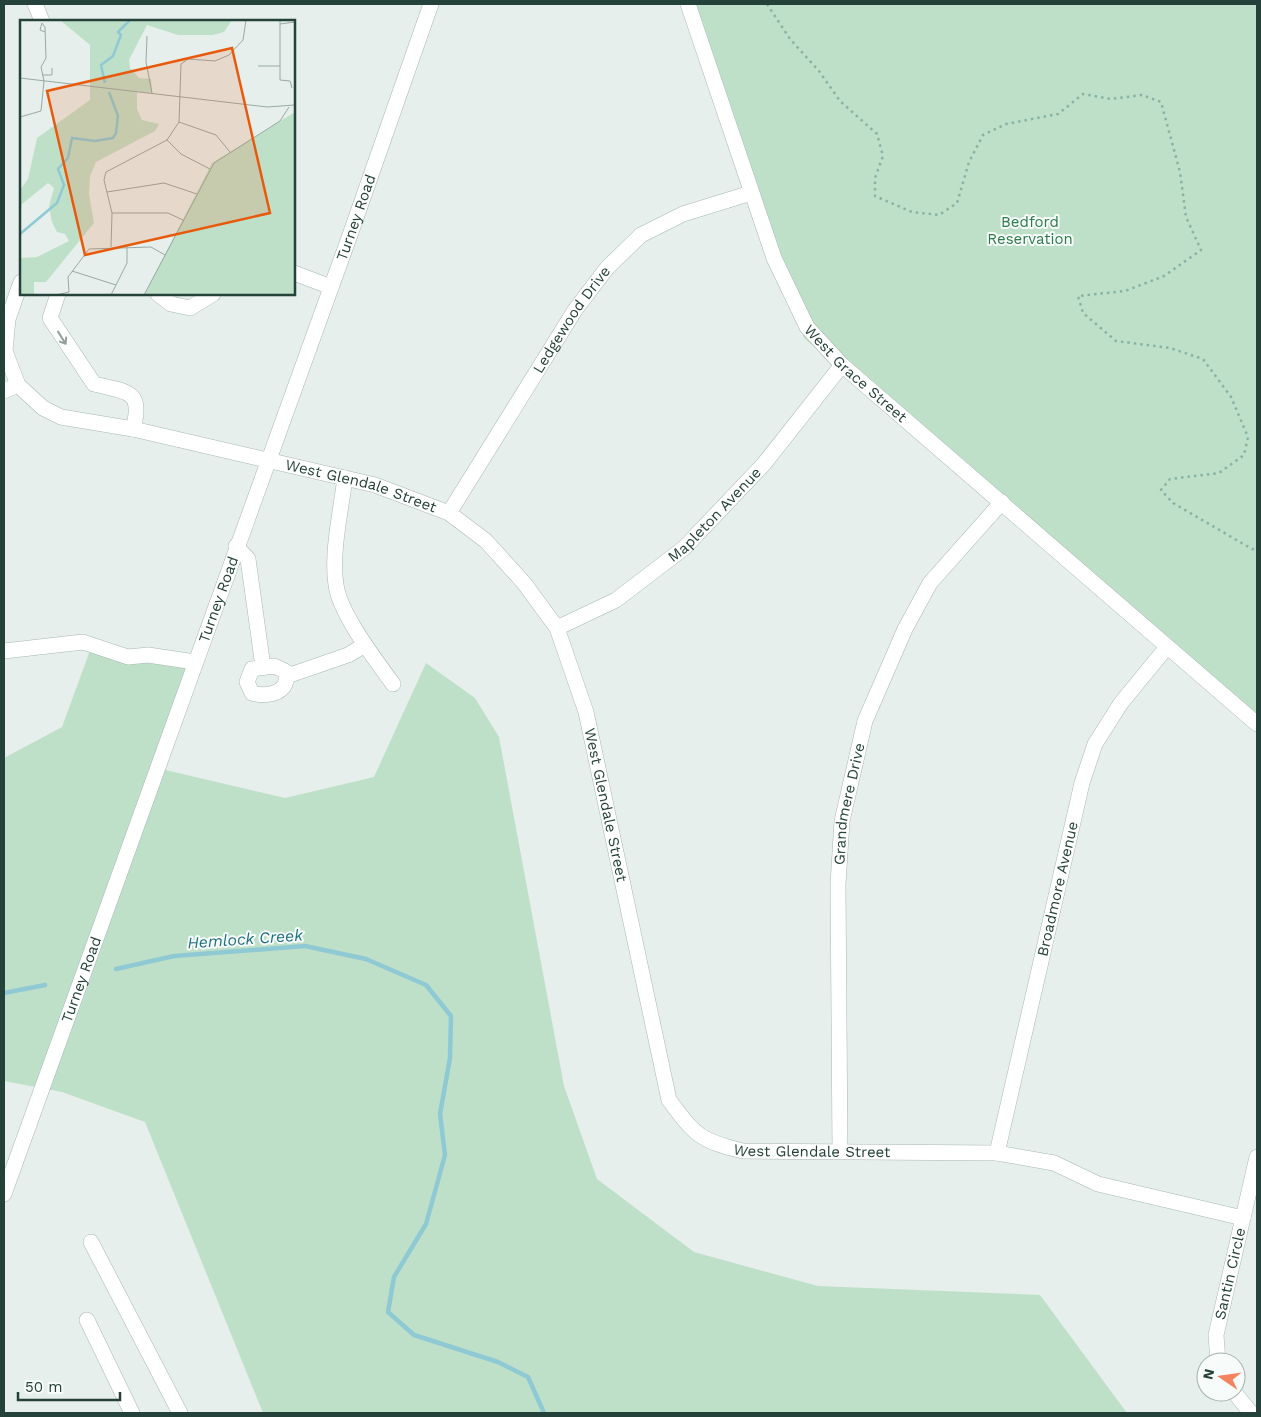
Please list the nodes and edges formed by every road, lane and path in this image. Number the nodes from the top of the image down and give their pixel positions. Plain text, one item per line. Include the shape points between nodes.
1 (35, 4) edge
2 (431, 4) edge
3 (688, 4) edge
4 (767, 4) edge
5 (42, 20) edge
6 (751, 193) junction
7 (295, 273) edge
8 (20, 285) edge
9 (331, 287) junction
10 (58, 295) edge
11 (159, 295) edge
12 (212, 295) edge
13 (842, 365) junction
14 (18, 385) junction
15 (4, 391) edge
16 (133, 429) junction
17 (267, 460) junction
18 (345, 478) junction
19 (1002, 502) junction
20 (450, 513) junction
21 (236, 546) junction
22 (1257, 549) edge
23 (557, 628) junction
24 (365, 645) junction
25 (1167, 647) junction
26 (4, 651) edge
27 (195, 662) junction
28 (263, 667) junction
29 (286, 676) junction
30 (392, 684) dead end
31 (1257, 724) edge
32 (840, 1151) junction
33 (997, 1153) junction
34 (1257, 1157) edge
35 (4, 1194) edge
36 (1243, 1218) junction
37 (91, 1242) dead end
38 (87, 1320) dead end
39 (1217, 1352) edge
40 (1242, 1402) edge
41 (132, 1413) edge
42 (180, 1413) edge
43 (1251, 1413) edge

1 - 5 street
2 - 9 street, Turney Road
3 - 6 street, West Grace Street
4 - 22 path via 790,39 840,101 877,134 882,156 875,178 875,196 912,212 938,214 957,203 969,162 983,135 1006,124 1058,114 1083,94 1112,99 1142,95 1161,102 1180,172 1186,216 1201,250 1164,276 1125,291 1078,296 1082,313 1116,341 1170,348 1203,359 1231,396 1248,437 1244,454 1219,473 1170,479 1161,490 1173,504
6 - 13 street, West Grace Street via 774,258 807,328
6 - 20 street, Ledgewood Drive via 683,214 641,235 607,268 575,310
7 - 9 street
8 - 14 street, West Glendale Street via 4,341 7,359
9 - 17 street, Turney Road
10 -> 16 street via 50,318 94,384 127,392 134,397 138,403
11 - 12 street via 171,304 190,308
13 - 19 street, West Grace Street
13 - 23 street, Mapleton Avenue via 763,466 684,548 616,600
14 - 15 street
14 - 16 street, West Glendale Street via 43,408 61,417
16 - 17 street, West Glendale Street
17 - 18 street, West Glendale Street
17 - 21 street, Turney Road
18 - 20 street, West Glendale Street via 375,485
18 - 24 street via 335,565 336,584 338,596
19 - 25 street, West Grace Street
19 - 32 street, Grandmere Drive via 930,583 905,629 865,722 842,821 838,884
20 - 23 street, West Glendale Street via 486,541 524,583
21 - 27 street, Turney Road
21 - 28 street via 248,560
23 - 32 street, West Glendale Street via 586,712 669,1100 689,1127 711,1144 743,1151
24 - 29 street via 348,655
24 - 30 street
25 - 31 street, West Grace Street
25 - 33 street, Broadmore Avenue via 1121,703 1095,744 1082,783
26 - 27 street via 83,642 128,657 148,655
27 - 35 street, Turney Road
28 - 29 street via 281,668
28 - 29 street via 249,673 247,682 252,693 280,692
32 - 33 street, West Glendale Street
33 - 36 street, West Glendale Street via 1054,1163 1098,1184
34 - 36 street, Santin Circle
36 - 39 street, Santin Circle via 1216,1335
37 - 42 street
38 - 41 street
40 - 43 street

